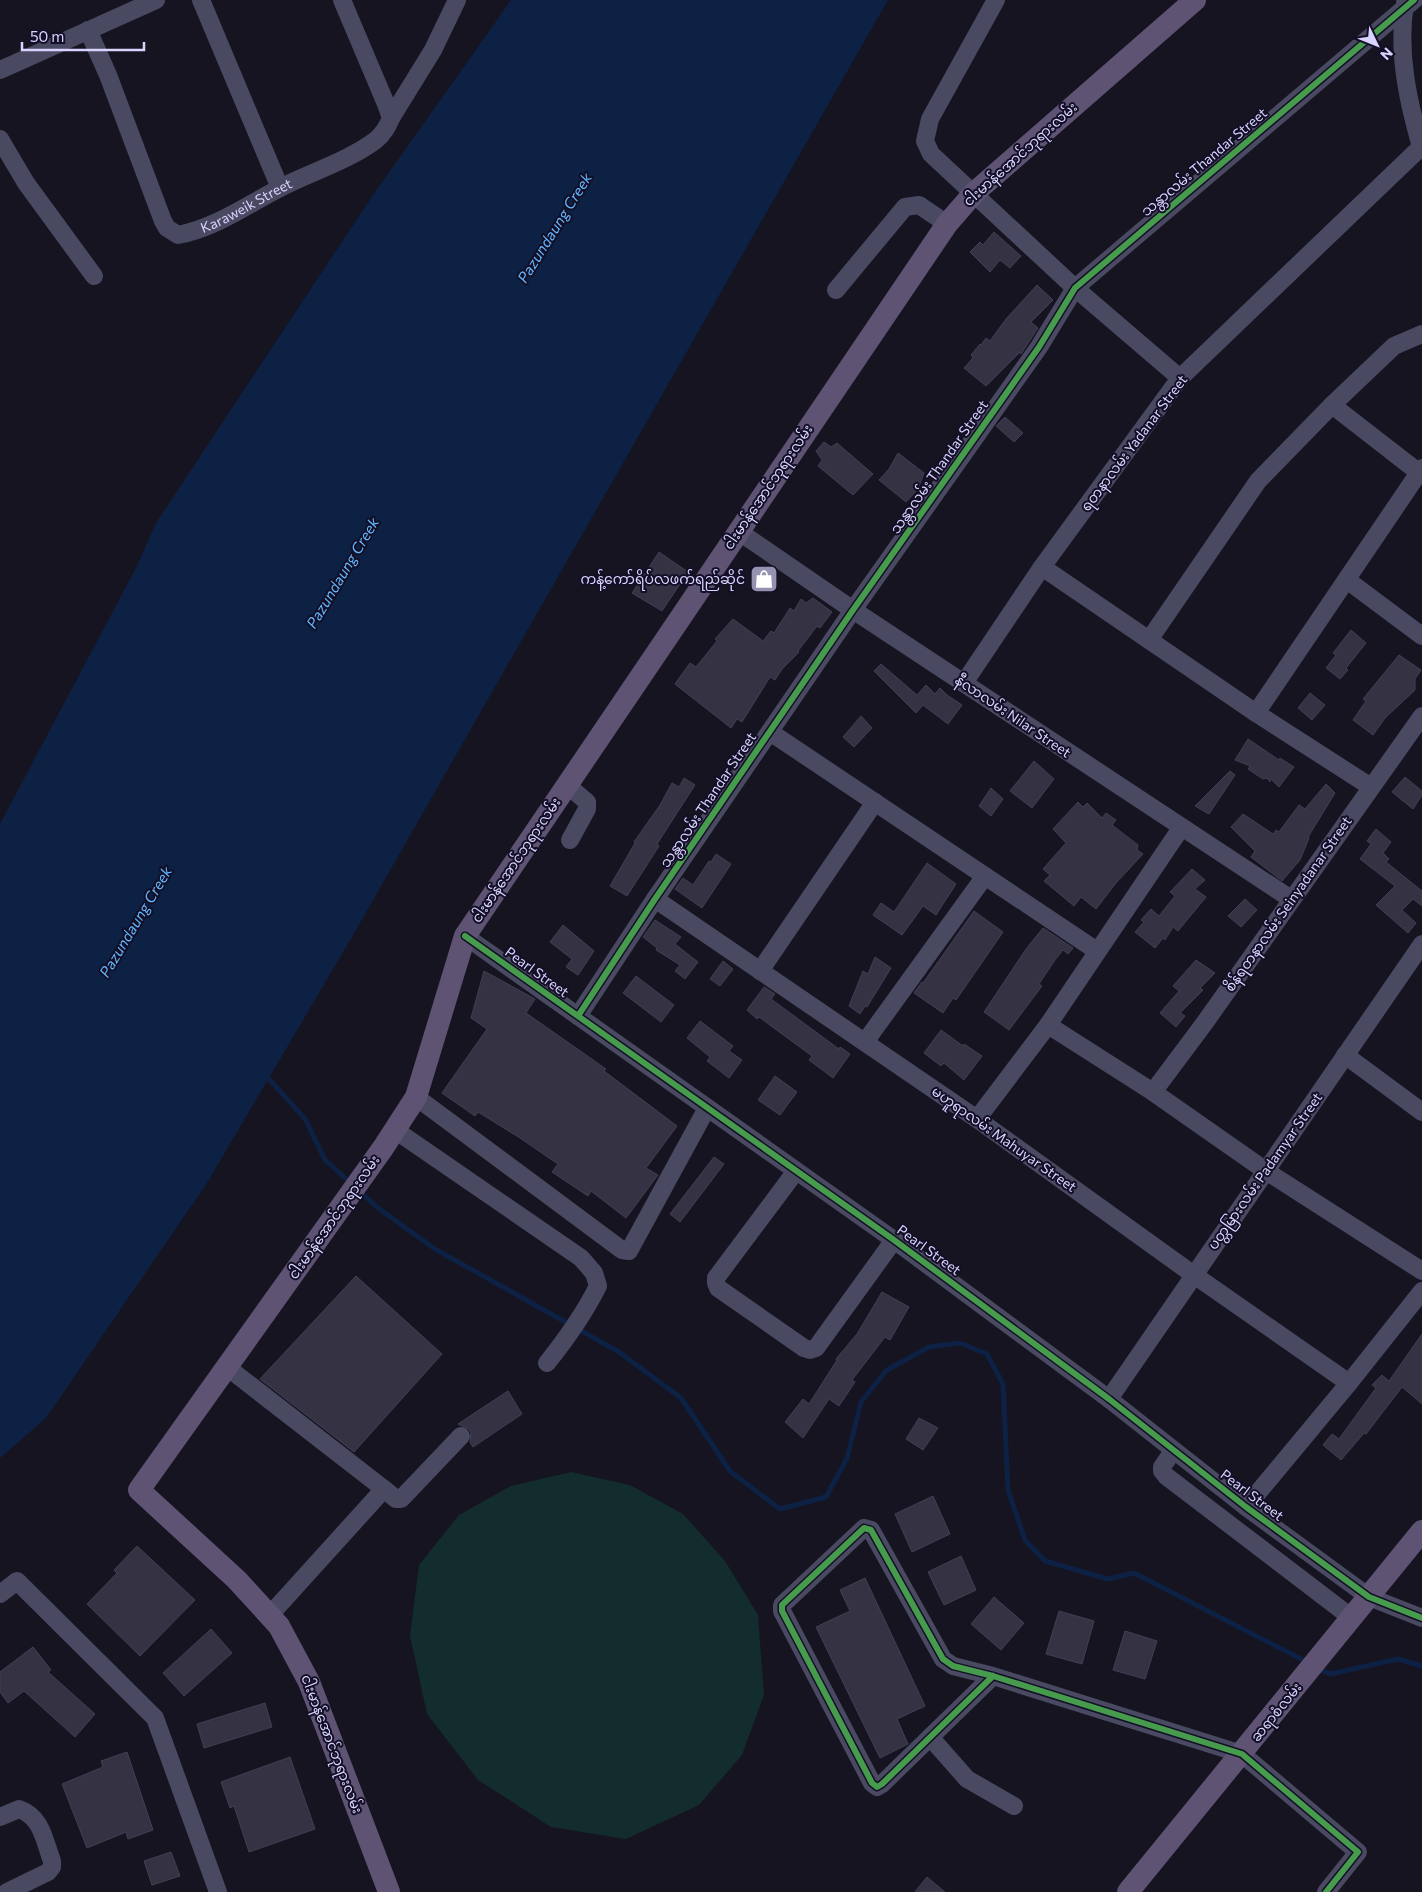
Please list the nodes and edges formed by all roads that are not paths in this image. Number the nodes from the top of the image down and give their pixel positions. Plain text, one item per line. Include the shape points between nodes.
1 (156, 0) edge
2 (201, 0) edge
3 (342, 0) edge
4 (457, 0) edge
5 (996, 0) edge
6 (1195, 0) edge
7 (1407, 3) edge
8 (88, 30) junction
9 (0, 70) edge
10 (391, 118) junction
11 (0, 139) edge
12 (1422, 149) edge
13 (280, 188) junction
14 (974, 193) junction
15 (947, 224) junction
16 (94, 276) dead end
17 (1074, 288) junction
18 (836, 290) dead end
19 (1422, 334) edge
20 (1180, 378) junction
21 (1332, 405) junction
22 (1421, 472) edge
23 (738, 531) junction
24 (1042, 568) junction
25 (1347, 580) junction
26 (853, 610) junction
27 (1422, 636) edge
28 (1149, 640) junction
29 (964, 683) junction
30 (1256, 713) junction
31 (1422, 716) edge
32 (770, 732) junction
33 (567, 785) junction
34 (1371, 787) junction
35 (875, 802) junction
36 (1181, 828) junction
37 (570, 840) dead end
38 (985, 876) junction
39 (1291, 899) junction
40 (655, 900) junction
41 (465, 936) junction
42 (1097, 951) junction
43 (1420, 952) edge
44 (760, 971) junction
45 (578, 1016) junction
46 (1048, 1025) junction
47 (864, 1042) junction
48 (1345, 1055) junction
49 (1153, 1092) junction
50 (416, 1097) junction
51 (707, 1108) junction
52 (1422, 1112) edge
53 (977, 1119) junction
54 (395, 1130) junction
55 (796, 1171) junction
56 (1266, 1171) junction
57 (894, 1240) junction
58 (1422, 1271) edge
59 (1194, 1275) junction
60 (1422, 1291) edge
61 (547, 1362) dead end
62 (227, 1367) junction
63 (1349, 1383) junction
64 (1109, 1399) junction
65 (461, 1436) dead end
66 (1173, 1451) junction
67 (384, 1489) junction
68 (1246, 1507) junction
69 (1422, 1531) edge
70 (0, 1594) edge
71 (1368, 1597) junction
72 (270, 1616) junction
73 (1352, 1618) junction
74 (1422, 1618) edge
75 (993, 1676) junction
76 (930, 1737) junction
77 (1242, 1754) junction
78 (1014, 1806) dead end
79 (0, 1817) edge
80 (7, 1892) edge
81 (218, 1892) edge
82 (389, 1892) edge
83 (1128, 1892) edge
84 (1326, 1892) edge

1 - 8 street
2 - 13 street
3 - 10 street
4 - 10 street, Karaweik Street via 433,50
5 - 14 street via 930,119 925,141 931,154
6 - 14 main road, ငါးမာန်အောင်ဘုရားလမ်း
7 - 12 street via 1402,36 1405,83
7 - 17 street, သန္တာလမ်း Thandar Street
8 - 9 street
8 - 13 street, Karaweik Street via 163,222 172,232 181,235 226,218
10 - 13 street, Karaweik Street via 377,139
11 - 16 street via 26,183
12 - 20 street, ရတနာလမ်း Yadanar Street
14 - 15 main road, ငါးမာန်အောင်ဘုရားလမ်း
14 - 17 street
15 - 18 street via 919,205 905,207
15 - 23 main road, ငါးမာန်အောင်ဘုရားလမ်း
17 - 20 street
17 - 26 street, သန္တာလမ်း Thandar Street via 1039,347
19 - 21 street via 1394,346
20 - 24 street, ရတနာလမ်း Yadanar Street
21 - 22 street
21 - 28 street via 1258,481
22 - 25 street
23 - 26 street, နီလာလမ်း Nilar Street
23 - 33 main road, ငါးမာန်အောင်ဘုရားလမ်း
24 - 28 street
24 - 29 street, ရတနာလမ်း Yadanar Street
25 - 27 street
25 - 30 street
26 - 29 street, နီလာလမ်း Nilar Street
26 - 32 street, သန္တာလမ်း Thandar Street
28 - 30 street
29 - 36 street, နီလာလမ်း Nilar Street
30 - 34 street
31 - 34 street, စိန်ရတနာလမ်း Seinyadanar Street
32 - 35 street
32 - 40 street, သန္တာလမ်း Thandar Street
33 - 37 street via 587,802
33 - 41 main road, ငါးမာန်အောင်ဘုရားလမ်း
34 - 39 street, စိန်ရတနာလမ်း Seinyadanar Street
35 - 38 street
35 - 44 street
36 - 39 street, နီလာလမ်း Nilar Street
36 - 42 street
38 - 42 street
38 - 47 street
39 - 49 street, စိန်ရတနာလမ်း Seinyadanar Street
40 - 44 street, မဟူရာလမ်း Mahuyar Street
40 - 45 street, သန္တာလမ်း Thandar Street
41 - 45 street, Pearl Street
41 - 50 main road, ငါးမာန်အောင်ဘုရားလမ်း
42 - 46 street
43 - 48 street, ပတ္တမြားလမ်း Padamyar Street
44 - 47 street, မဟူရာလမ်း Mahuyar Street
45 - 51 street, Pearl Street
46 - 49 street
46 - 53 street
47 - 53 street, မဟူရာလမ်း Mahuyar Street
48 - 52 street
48 - 56 street, ပတ္တမြားလမ်း Padamyar Street
49 - 56 street
50 - 51 street via 622,1250 629,1251
50 - 54 main road, ငါးမာန်အောင်ဘုရားလမ်း
51 - 55 street, Pearl Street
53 - 59 street, မဟူရာလမ်း Mahuyar Street
54 - 61 street via 581,1258 594,1274 598,1286 580,1320
54 - 62 main road, ငါးမာန်အောင်ဘုရားလမ်း
55 - 57 street, Pearl Street
55 - 57 street via 716,1278 718,1288 810,1350 816,1348
56 - 58 street
56 - 59 street, ပတ္တမြားလမ်း Padamyar Street
57 - 64 street, Pearl Street
59 - 63 street, မဟူရာလမ်း Mahuyar Street
59 - 64 street, ပတ္တမြားလမ်း Padamyar Street
60 - 63 street
62 - 67 street
62 - 72 main road, ငါးမာန်အောင်ဘုရားလမ်း via 139,1490 237,1580
63 - 68 street
64 - 66 street, Pearl Street
65 - 67 street via 402,1499 396,1499
66 - 68 street, Pearl Street
66 - 73 street via 1162,1467 1166,1476
67 - 72 street
68 - 71 street, Pearl Street
69 - 71 main road, ဆရာစံလမ်း
70 - 81 street via 17,1581 155,1718
71 - 73 main road, ဆရာစံလမ်း
71 - 74 street, Pearl Street
72 - 82 main road, ငါးမာန်အောင်ဘုရားလမ်း via 279,1626 309,1682
73 - 77 main road, ဆရာစံလမ်း
75 - 76 street
75 - 76 street via 954,1666 943,1659 868,1528 864,1528 785,1601 782,1611 872,1783 882,1784
75 - 77 street
76 - 78 street via 967,1778
77 - 83 main road, ဆရာစံလမ်း
77 - 84 street via 1358,1852
79 - 80 street via 19,1810 29,1813 37,1820 52,1861 48,1872

